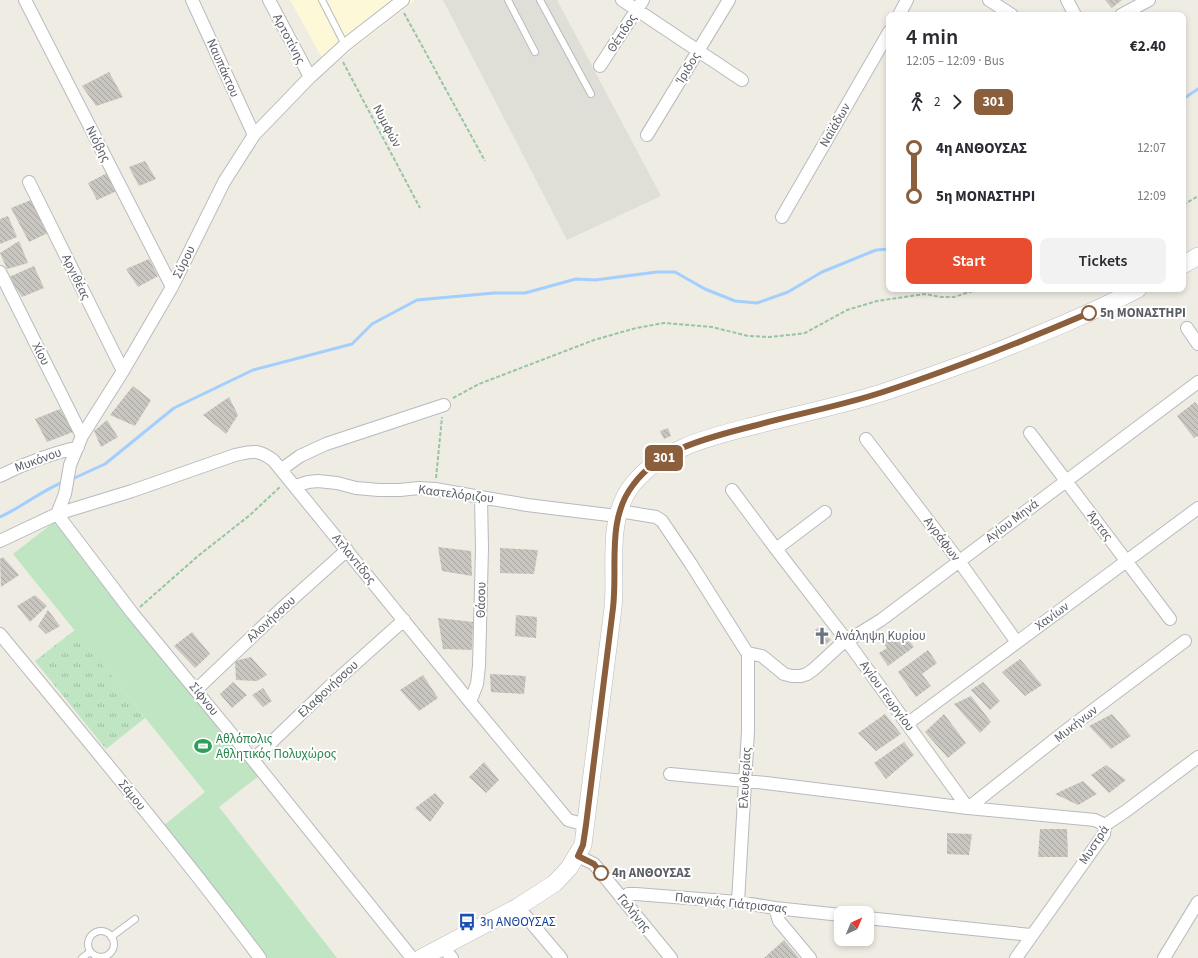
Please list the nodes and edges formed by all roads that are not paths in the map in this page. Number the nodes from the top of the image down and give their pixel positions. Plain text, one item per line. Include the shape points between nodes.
1 (25, 0) edge
2 (192, 0) edge
3 (269, 0) edge
4 (322, 0) edge
5 (508, 0) edge
6 (540, 0) edge
7 (622, 0) edge
8 (729, 0) edge
9 (908, 0) edge
10 (989, 0) edge
11 (1067, 0) edge
12 (1149, 0) edge
13 (401, 2) edge
14 (640, 5) edge
15 (901, 12) edge
16 (1007, 12) edge
17 (1073, 12) edge
18 (1127, 12) edge
19 (886, 37) edge
20 (341, 49) junction
21 (698, 51) junction
22 (535, 52) dead end
23 (600, 66) dead end
24 (310, 77) junction
25 (742, 80) dead end
26 (591, 94) dead end
27 (254, 135) junction
28 (647, 135) dead end
29 (29, 182) dead end
30 (782, 217) dead end
31 (1198, 256) edge
32 (1186, 263) edge
33 (0, 272) edge
34 (172, 287) junction
35 (1132, 292) edge
36 (1187, 328) dead end
37 (1198, 344) edge
38 (123, 371) junction
39 (1198, 382) edge
40 (444, 405) road end
41 (1030, 433) dead end
42 (866, 439) dead end
43 (80, 441) junction
44 (0, 476) edge
45 (289, 478) junction
46 (1066, 481) junction
47 (732, 490) dead end
48 (481, 496) junction
49 (1198, 508) edge
50 (826, 512) dead end
51 (618, 513) junction
52 (57, 514) junction
53 (0, 541) edge
54 (776, 549) junction
55 (347, 550) junction
56 (959, 561) junction
57 (1127, 561) junction
58 (1170, 618) dead end
59 (404, 620) junction
60 (0, 634) edge
61 (847, 641) junction
62 (1185, 641) dead end
63 (1016, 642) junction
64 (748, 654) junction
65 (196, 690) junction
66 (470, 702) junction
67 (907, 724) junction
68 (1198, 757) edge
69 (253, 760) junction
70 (670, 774) dead end
71 (744, 781) junction
72 (968, 808) junction
73 (586, 825) junction
74 (1104, 825) junction
75 (578, 856) junction
76 (622, 899) junction
77 (738, 902) junction
78 (1198, 902) edge
79 (518, 907) junction
80 (775, 908) junction
81 (834, 914) edge
82 (135, 919) dead end
83 (874, 919) edge
84 (1031, 935) junction
85 (111, 937) junction
86 (90, 952) junction
87 (447, 952) edge
88 (110, 956) edge
89 (82, 958) edge
90 (260, 958) edge
91 (412, 958) edge
92 (421, 958) edge
93 (560, 958) edge
94 (671, 958) edge
95 (810, 958) edge
96 (1016, 958) edge
97 (1164, 958) edge

1 - 34 street, Νιόβης
2 - 27 street, Ναυπάκτου
3 - 24 street, Αρτοτίνης
4 - 20 lane
5 - 22 lane
6 - 26 lane
7 - 14 street
8 - 21 street, Ίριδος
9 - 15 street
10 - 16 street
11 - 17 street
12 - 18 street
13 - 20 street, Σύρου
14 - 21 street
14 - 23 street, Θέτιδος
19 - 30 street, Ναϊάδων
20 - 24 street, Σύρου
21 - 25 street
21 - 28 street, Ίριδος
24 - 27 street, Σύρου
27 - 34 street, Σύρου via 224,182
29 - 38 street, Αργιθέας
31 - 32 street
33 - 43 street, Χίου
34 - 38 street, Σύρου
35 - 51 street via 1015,344 922,379 881,393 689,445 663,458 643,474 633,484
36 - 37 street
38 - 43 street, Σύρου
39 - 46 street, Αγίου Μηνά
40 - 45 street via 326,444 300,456
41 - 46 street, Άρτας
42 - 56 street, Αγράφων
43 - 44 street, Μυκόνου
43 - 52 street, Σύρου via 70,465 65,494
45 - 48 street, Καστελόριζου via 308,482 337,483 356,488 435,489
45 - 52 street, Ατλαντίδος via 274,460 262,452 250,452
45 - 55 street, Ατλαντίδος
46 - 56 street, Αγίου Μηνά
46 - 57 street, Άρτας
47 - 54 street, Αγίου Γεωργίου
48 - 51 street, Καστελόριζου via 527,505
48 - 66 street, Θάσου via 479,666 477,684
49 - 57 street, Χανίων
50 - 54 street
51 - 64 street, Καστελόριζου via 656,517 662,521
51 - 73 street via 615,530 614,599
52 - 53 street
52 - 65 street, Σίφνου via 133,614
54 - 61 street, Αγίου Γεωργίου
55 - 59 street, Ατλαντίδος
55 - 65 street, Αλονήσσου
56 - 61 street, Αγίου Μηνά via 871,628
56 - 63 street, Αγράφων
57 - 58 street, Άρτας
57 - 63 street, Χανίων
59 - 66 street, Ατλαντίδος
59 - 69 street, Ελαφονήσσου
60 - 90 street, Σάμου via 78,728
61 - 64 street, Αγίου Μηνά via 804,675 784,674 762,656
61 - 67 street, Αγίου Γεωργίου
62 - 72 street, Μυκήνων
63 - 67 street, Χανίων
64 - 71 street, Ελευθερίας
65 - 69 street, Σίφνου
66 - 73 street, Ατλαντίδος via 568,820
67 - 72 street, Αγίου Γεωργίου
68 - 74 street, Μυστρά
69 - 91 street, Σίφνου
70 - 71 street
71 - 72 street
71 - 77 street, Ελευθερίας
72 - 74 street via 1095,820
73 - 75 street via 583,845
74 - 84 street, Μυστρά via 1104,834
75 - 76 street, Γαλήνης via 594,864
75 - 79 street via 555,883
76 - 77 street, Παναγιάς Γιάτρισσας via 628,894 636,894
76 - 94 street, Γαλήνης
77 - 80 street, Παναγιάς Γιάτρισσας
78 - 97 street
79 - 87 street
79 - 93 street
80 - 81 street, Παναγιάς Γιάτρισσας
80 - 95 street via 779,921
82 - 85 lane
83 - 84 street
84 - 96 street, Μυστρά
85 - 86 lane via 103,931 89,936
85 - 88 lane via 113,946
86 - 88 lane via 99,957
86 - 89 lane
87 - 92 street

